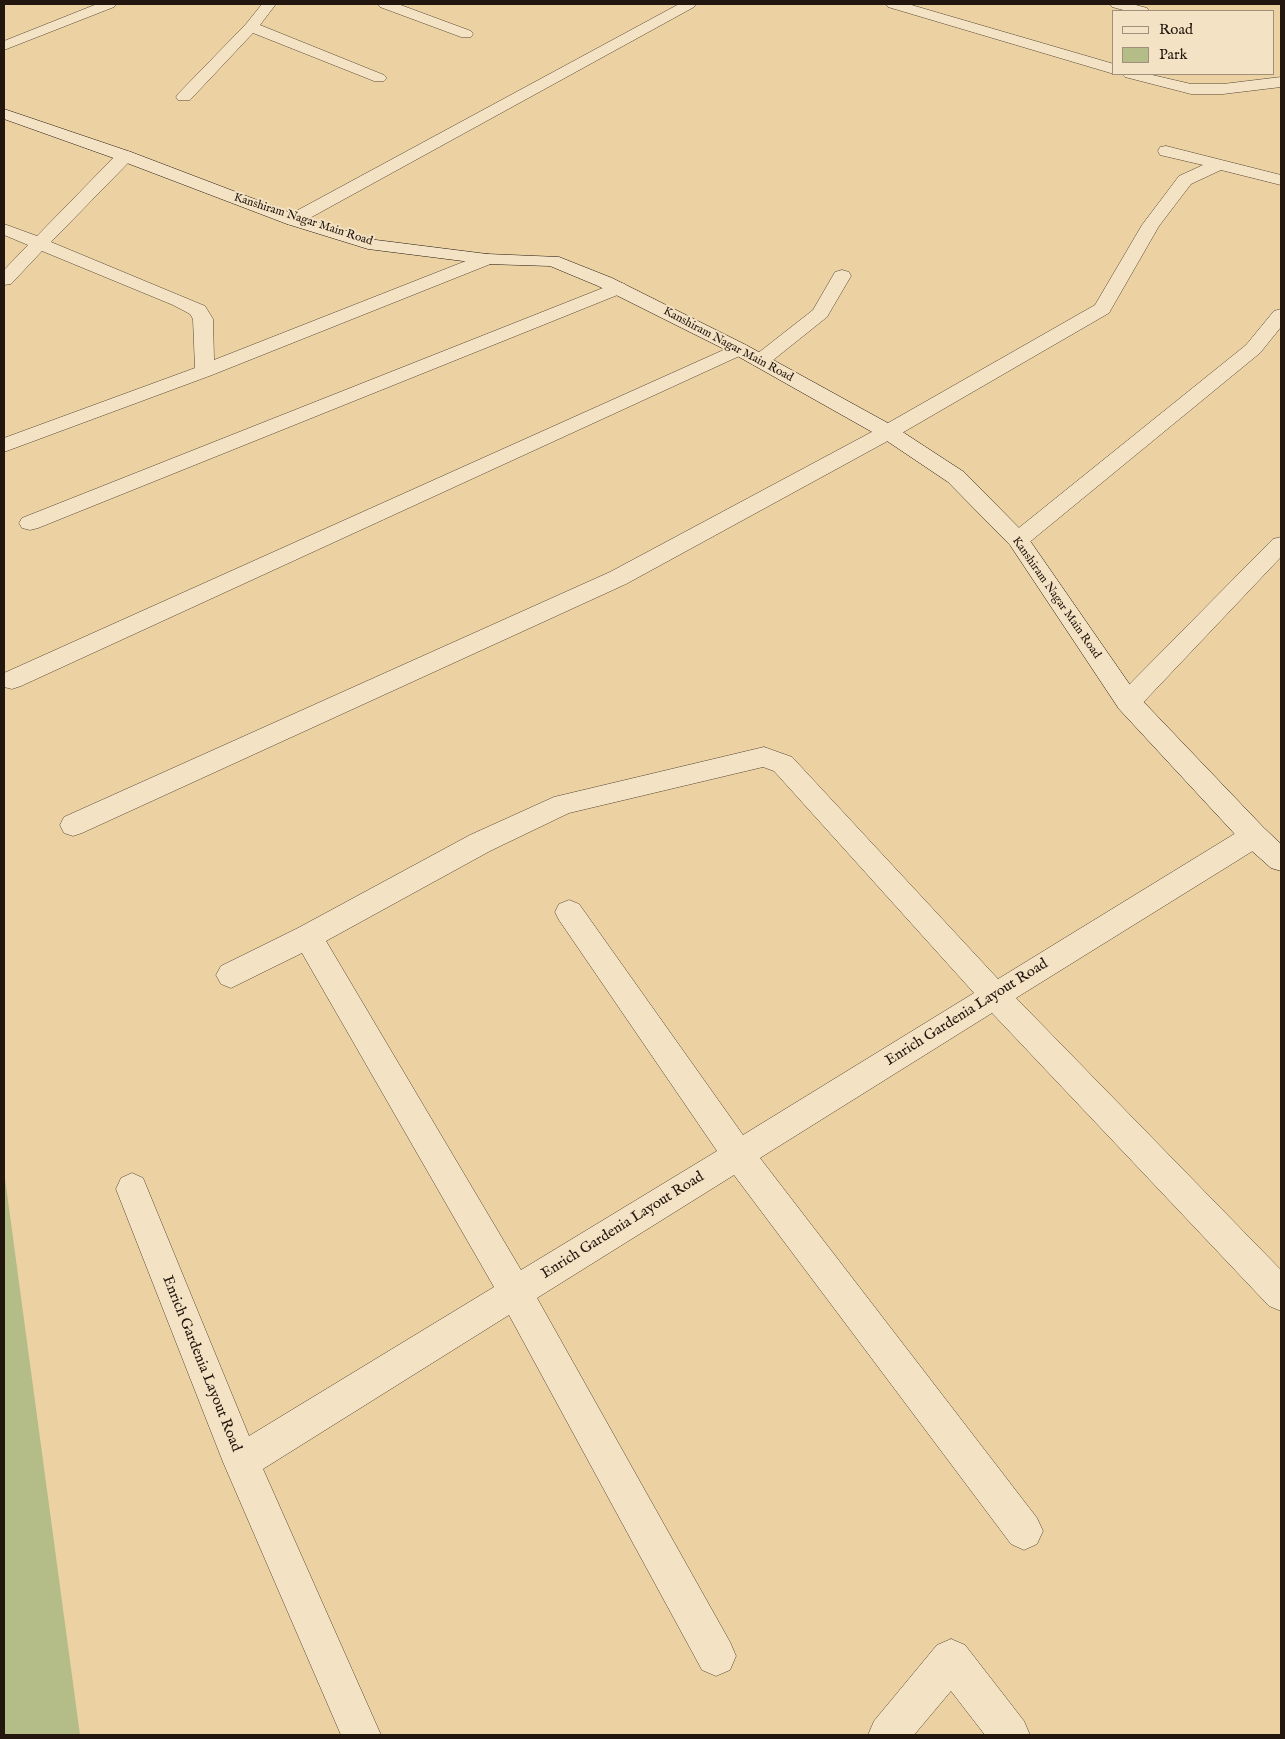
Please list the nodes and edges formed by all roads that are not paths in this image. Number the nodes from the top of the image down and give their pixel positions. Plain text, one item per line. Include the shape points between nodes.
1 (109, 4) edge
2 (269, 4) edge
3 (385, 4) edge
4 (689, 4) edge
5 (893, 4) edge
6 (1117, 4) edge
7 (1138, 10) edge
8 (251, 28) junction
9 (466, 34) dead end
10 (4, 46) edge
11 (1112, 68) edge
12 (1134, 75) edge
13 (379, 78) dead end
14 (1281, 82) edge
15 (184, 97) dead end
16 (4, 114) edge
17 (1166, 151) dead end
18 (125, 156) junction
19 (1220, 164) junction
20 (1281, 180) edge
21 (293, 220) junction
22 (4, 229) edge
23 (38, 245) junction
24 (487, 259) junction
25 (842, 276) dead end
26 (4, 280) edge
27 (618, 288) junction
28 (1281, 315) edge
29 (740, 349) junction
30 (760, 361) junction
31 (205, 371) junction
32 (888, 432) junction
33 (4, 445) edge
34 (30, 524) dead end
35 (1018, 540) junction
36 (1281, 544) edge
37 (12, 680) dead end
38 (1128, 702) junction
39 (73, 824) dead end
40 (1254, 836) junction
41 (1281, 860) edge
42 (569, 912) dead end
43 (308, 937) junction
44 (231, 975) dead end
45 (995, 996) junction
46 (738, 1155) junction
47 (132, 1189) dead end
48 (516, 1293) junction
49 (1281, 1294) edge
50 (241, 1462) junction
51 (1024, 1531) dead end
52 (716, 1656) dead end
53 (361, 1735) edge
54 (888, 1735) edge
55 (1010, 1735) edge

1 - 10 street
2 - 8 street
3 - 9 street
4 - 21 street
5 - 11 street
6 - 7 street
8 - 13 street
8 - 15 street
12 - 14 street via 1191,89
16 - 18 street, Kanshiram Nagar Main Road
17 - 19 street
18 - 21 street, Kanshiram Nagar Main Road
18 - 23 street
19 - 20 street
19 - 32 street via 1185,180 1151,225 1102,309
21 - 24 street, Kanshiram Nagar Main Road via 374,245
22 - 23 street
23 - 26 street
23 - 31 street via 198,310 203,319
24 - 27 street, Kanshiram Nagar Main Road via 553,261
24 - 31 street
25 - 30 street via 820,313
27 - 29 street, Kanshiram Nagar Main Road
27 - 34 street
28 - 35 street via 1253,349
29 - 30 street, Kanshiram Nagar Main Road
29 - 37 street
30 - 32 street, Kanshiram Nagar Main Road
31 - 33 street
32 - 35 street, Kanshiram Nagar Main Road via 956,477
32 - 39 street via 618,578
35 - 38 street, Kanshiram Nagar Main Road
36 - 38 street
38 - 40 street, Kanshiram Nagar Main Road
40 - 41 street, Kanshiram Nagar Main Road
40 - 45 street, Enrich Gardenia Layout Road
42 - 46 street
43 - 44 street
43 - 45 street via 480,843 563,804 764,757 783,764
43 - 48 street
45 - 46 street, Enrich Gardenia Layout Road
45 - 49 street
46 - 48 street, Enrich Gardenia Layout Road
46 - 51 street
47 - 50 street, Enrich Gardenia Layout Road
48 - 50 street, Enrich Gardenia Layout Road
48 - 52 street
50 - 53 street
54 - 55 street via 951,1659

